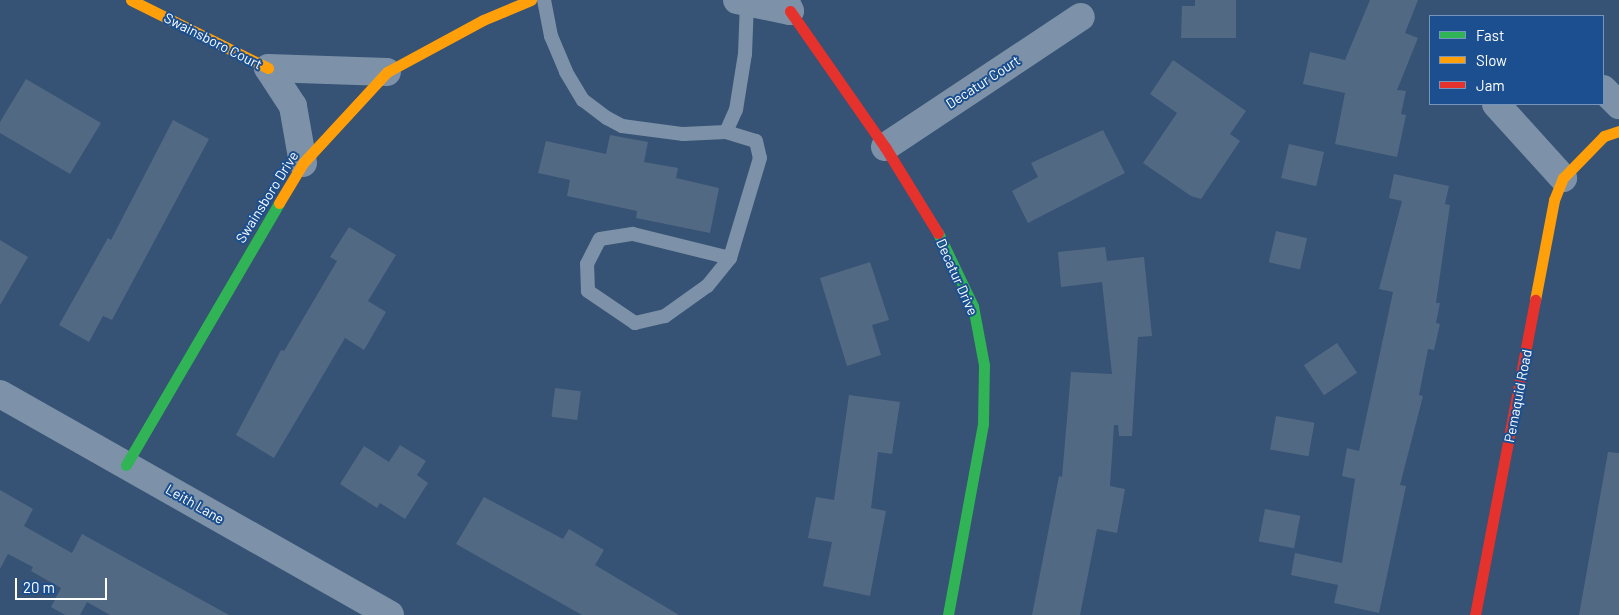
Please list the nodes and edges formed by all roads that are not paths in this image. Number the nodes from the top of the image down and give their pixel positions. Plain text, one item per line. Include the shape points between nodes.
1 (131, 0) edge
2 (531, 0) edge
3 (544, 0) edge
4 (742, 1) edge
5 (787, 5) edge
6 (1081, 17) dead end
7 (268, 68) junction
8 (387, 72) junction
9 (1604, 91) edge
10 (1497, 105) edge
11 (1619, 105) edge
12 (1619, 131) edge
13 (726, 132) junction
14 (885, 147) junction
15 (302, 163) junction
16 (1563, 178) junction
17 (730, 258) junction
18 (0, 394) edge
19 (126, 465) junction
20 (390, 615) edge
21 (948, 615) edge
22 (1475, 615) edge

1 - 7 street, Swainsboro Court
2 - 8 street, Swainsboro Drive via 483,20
3 - 13 lane via 551,36 566,72 583,100 606,118 622,126 648,130
4 - 5 street, Decatur Drive
4 - 13 lane via 745,54 736,110
5 - 14 street, Decatur Drive
6 - 14 street, Decatur Court
7 - 8 street, Swainsboro Court
7 - 15 street, Swainsboro Court via 293,106
8 - 15 street, Swainsboro Drive
9 - 11 street
10 - 16 street
12 - 16 street, Pemaquid Road via 1604,136
13 - 17 lane via 756,141 760,158
14 - 21 street, Decatur Drive via 948,250 973,306 984,365 983,424
15 - 19 street, Swainsboro Drive
16 - 22 street, Pemaquid Road via 1554,200
17 - 17 lane via 633,234 600,239 587,264 588,291 634,324 665,316 707,286
18 - 19 street, Leith Lane
19 - 20 street, Leith Lane

